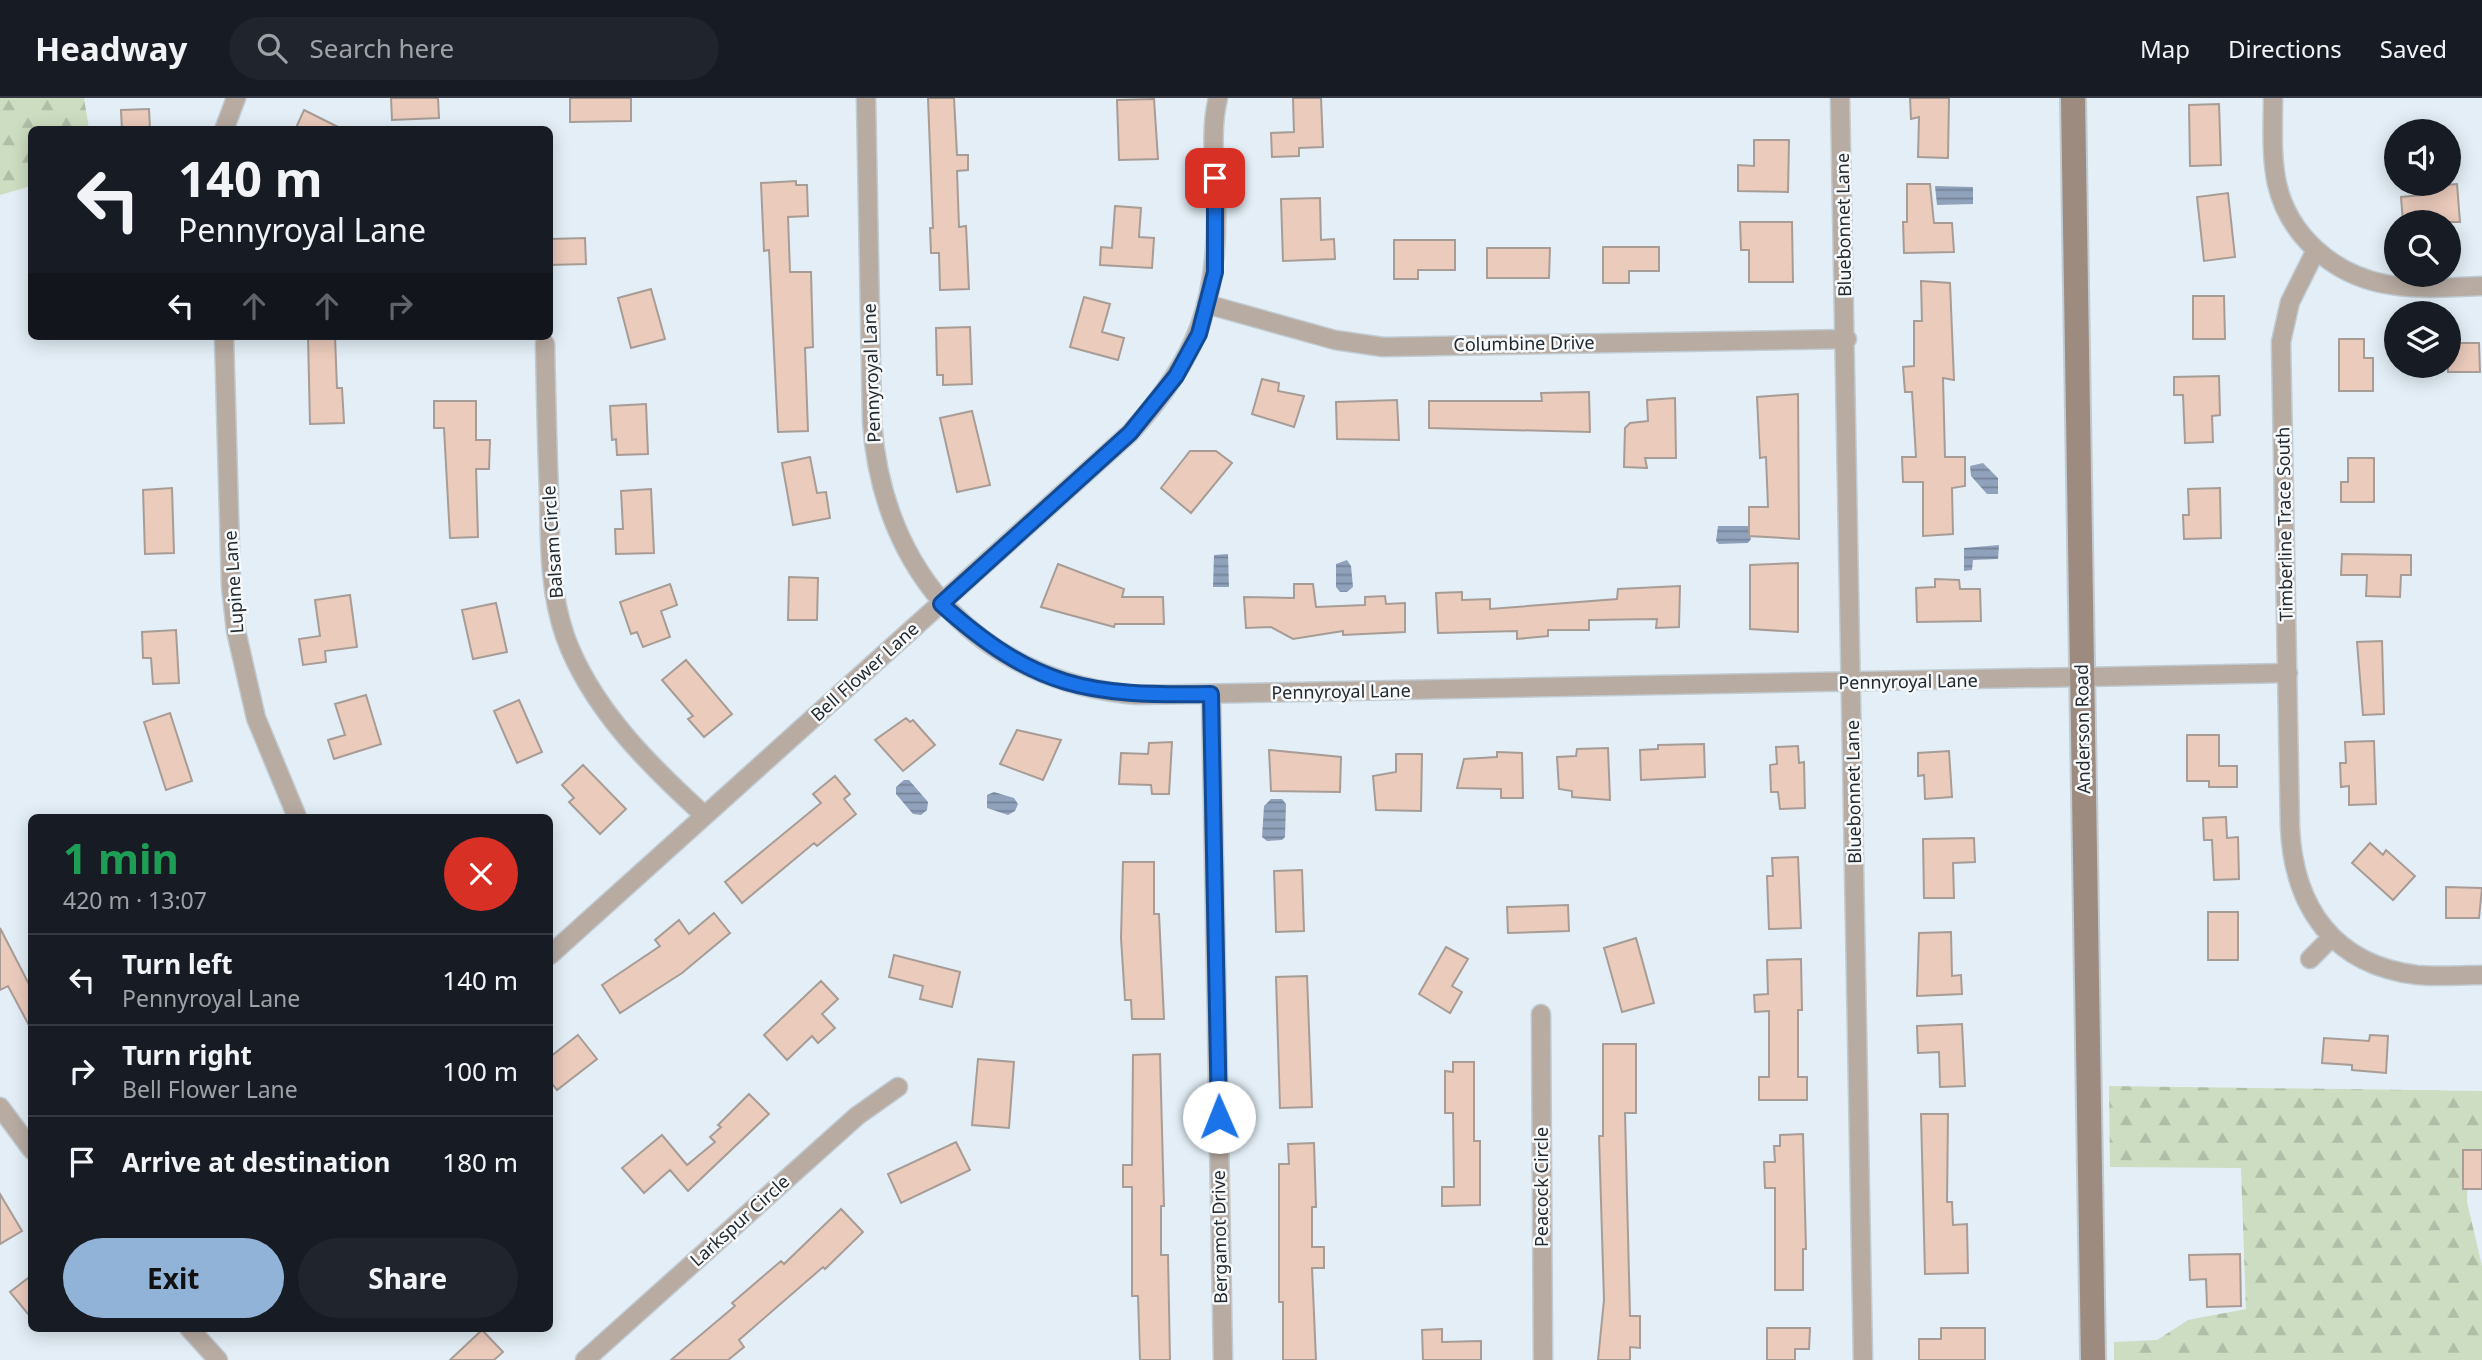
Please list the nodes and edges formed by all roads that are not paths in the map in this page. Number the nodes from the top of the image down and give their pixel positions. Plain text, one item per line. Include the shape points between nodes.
1 (236, 98) edge
2 (866, 98) edge
3 (1218, 98) edge
4 (1840, 98) edge
5 (2073, 98) edge
6 (2273, 98) edge
7 (225, 126) edge
8 (2316, 250) junction
9 (2482, 286) edge
10 (1206, 304) junction
11 (1847, 339) junction
12 (224, 340) edge
13 (545, 344) dead end
14 (941, 604) junction
15 (2288, 673) junction
16 (2083, 678) junction
17 (1852, 683) junction
18 (1211, 694) junction
19 (296, 814) edge
20 (704, 815) junction
21 (2332, 937) junction
22 (553, 952) edge
23 (2310, 959) dead end
24 (2482, 975) edge
25 (1541, 1014) dead end
26 (898, 1087) dead end
27 (0, 1107) edge
28 (28, 1145) edge
29 (194, 1332) edge
30 (218, 1360) edge
31 (585, 1360) edge
32 (1223, 1360) edge
33 (1543, 1360) edge
34 (1863, 1360) edge
35 (2093, 1360) edge

1 - 7 street
2 - 14 street, Pennyroyal Lane via 874,450 900,538
3 - 10 street, Bell Flower Lane via 1214,125 1215,272
4 - 11 street, Bluebonnet Lane
5 - 16 street, Anderson Road
6 - 8 street via 2277,184 2294,225
8 - 9 street via 2345,269 2384,284
8 - 15 street, Timberline Trace South via 2290,302 2281,342
10 - 11 street, Columbine Drive via 1335,340 1383,347
10 - 14 street, Bell Flower Lane via 1189,356 1156,405
11 - 17 street, Bluebonnet Lane
12 - 19 street, Lupine Lane via 236,631 256,719
13 - 20 street, Balsam Circle via 551,567 565,637 582,675 612,720
14 - 18 street, Pennyroyal Lane via 1014,660 1061,681 1112,693
14 - 20 street, Bell Flower Lane
15 - 16 street, Pennyroyal Lane
15 - 21 street, Timberline Trace South via 2291,852 2308,907
16 - 17 street, Pennyroyal Lane
16 - 35 street, Anderson Road
17 - 18 street, Pennyroyal Lane
17 - 34 street, Bluebonnet Lane
18 - 32 street, Bergamot Drive
20 - 22 street, Bell Flower Lane
21 - 23 street
21 - 24 street, Timberline Trace South via 2368,962 2394,971
25 - 33 street, Peacock Circle
26 - 31 street, Larkspur Circle via 857,1116
27 - 28 street
29 - 30 street

